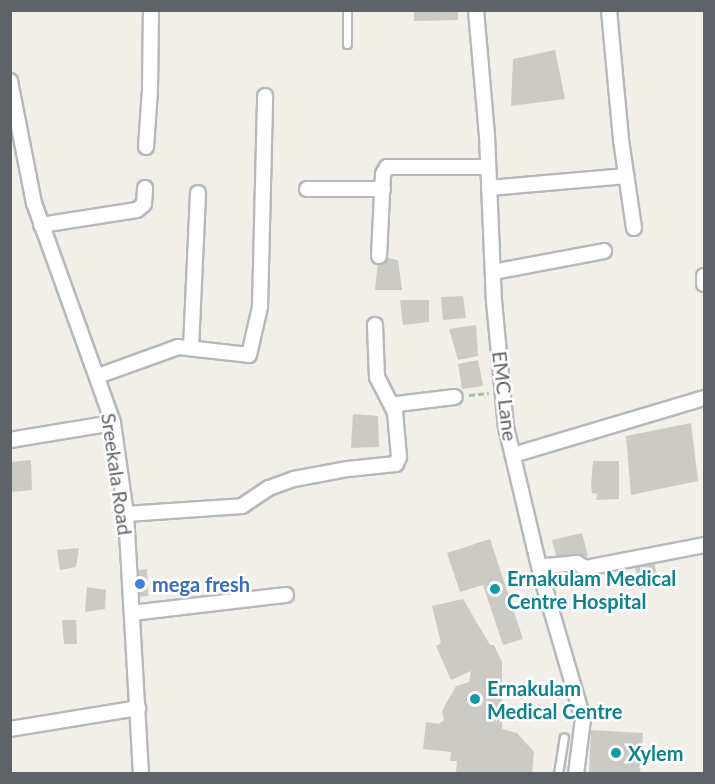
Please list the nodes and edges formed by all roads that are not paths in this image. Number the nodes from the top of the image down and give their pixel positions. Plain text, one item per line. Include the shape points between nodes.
1 (151, 10) edge
2 (347, 10) edge
3 (476, 10) edge
4 (609, 10) edge
5 (347, 44) dead end
6 (10, 81) edge
7 (265, 96) dead end
8 (146, 147) dead end
9 (488, 167) junction
10 (626, 176) junction
11 (146, 188) dead end
12 (489, 188) junction
13 (307, 189) dead end
14 (383, 189) junction
15 (198, 193) dead end
16 (41, 225) junction
17 (634, 228) dead end
18 (604, 251) dead end
19 (379, 256) dead end
20 (493, 272) junction
21 (705, 276) edge
22 (705, 284) edge
23 (375, 326) dead end
24 (191, 348) junction
25 (98, 376) junction
26 (455, 397) road end
27 (705, 398) edge
28 (395, 412) junction
29 (113, 423) junction
30 (10, 440) edge
31 (513, 455) junction
32 (126, 514) junction
33 (705, 544) edge
34 (541, 575) junction
35 (286, 596) dead end
36 (132, 613) junction
37 (138, 708) junction
38 (10, 729) edge
39 (564, 737) dead end
40 (141, 774) edge
41 (558, 774) edge
42 (576, 774) edge

1 - 8 street
2 - 5 lane
3 - 9 street, EMC Lane
4 - 10 street
6 - 16 street, Sreekala Road
7 - 24 street via 260,307 249,355
9 - 12 street, EMC Lane
9 - 14 street via 387,167
10 - 12 street
10 - 17 street
11 - 16 street via 144,204 137,210
12 - 20 street, EMC Lane
13 - 14 street
14 - 19 street
15 - 24 street
16 - 25 street, Sreekala Road
18 - 20 street
20 - 31 street, EMC Lane via 502,392
21 - 22 street
23 - 28 street via 377,377
24 - 25 street via 178,347
25 - 29 street, Sreekala Road
26 - 28 street via 398,404
27 - 31 street
28 - 32 street via 399,457 396,464 294,479 269,488 242,506
29 - 30 street
29 - 32 street, Sreekala Road
31 - 34 street, EMC Lane
32 - 36 street, Sreekala Road
33 - 34 street via 585,568 577,562 547,566
34 - 42 street, EMC Lane via 583,719
35 - 36 street
36 - 37 street, Sreekala Road
37 - 38 street
37 - 40 street, Sreekala Road
39 - 41 lane

